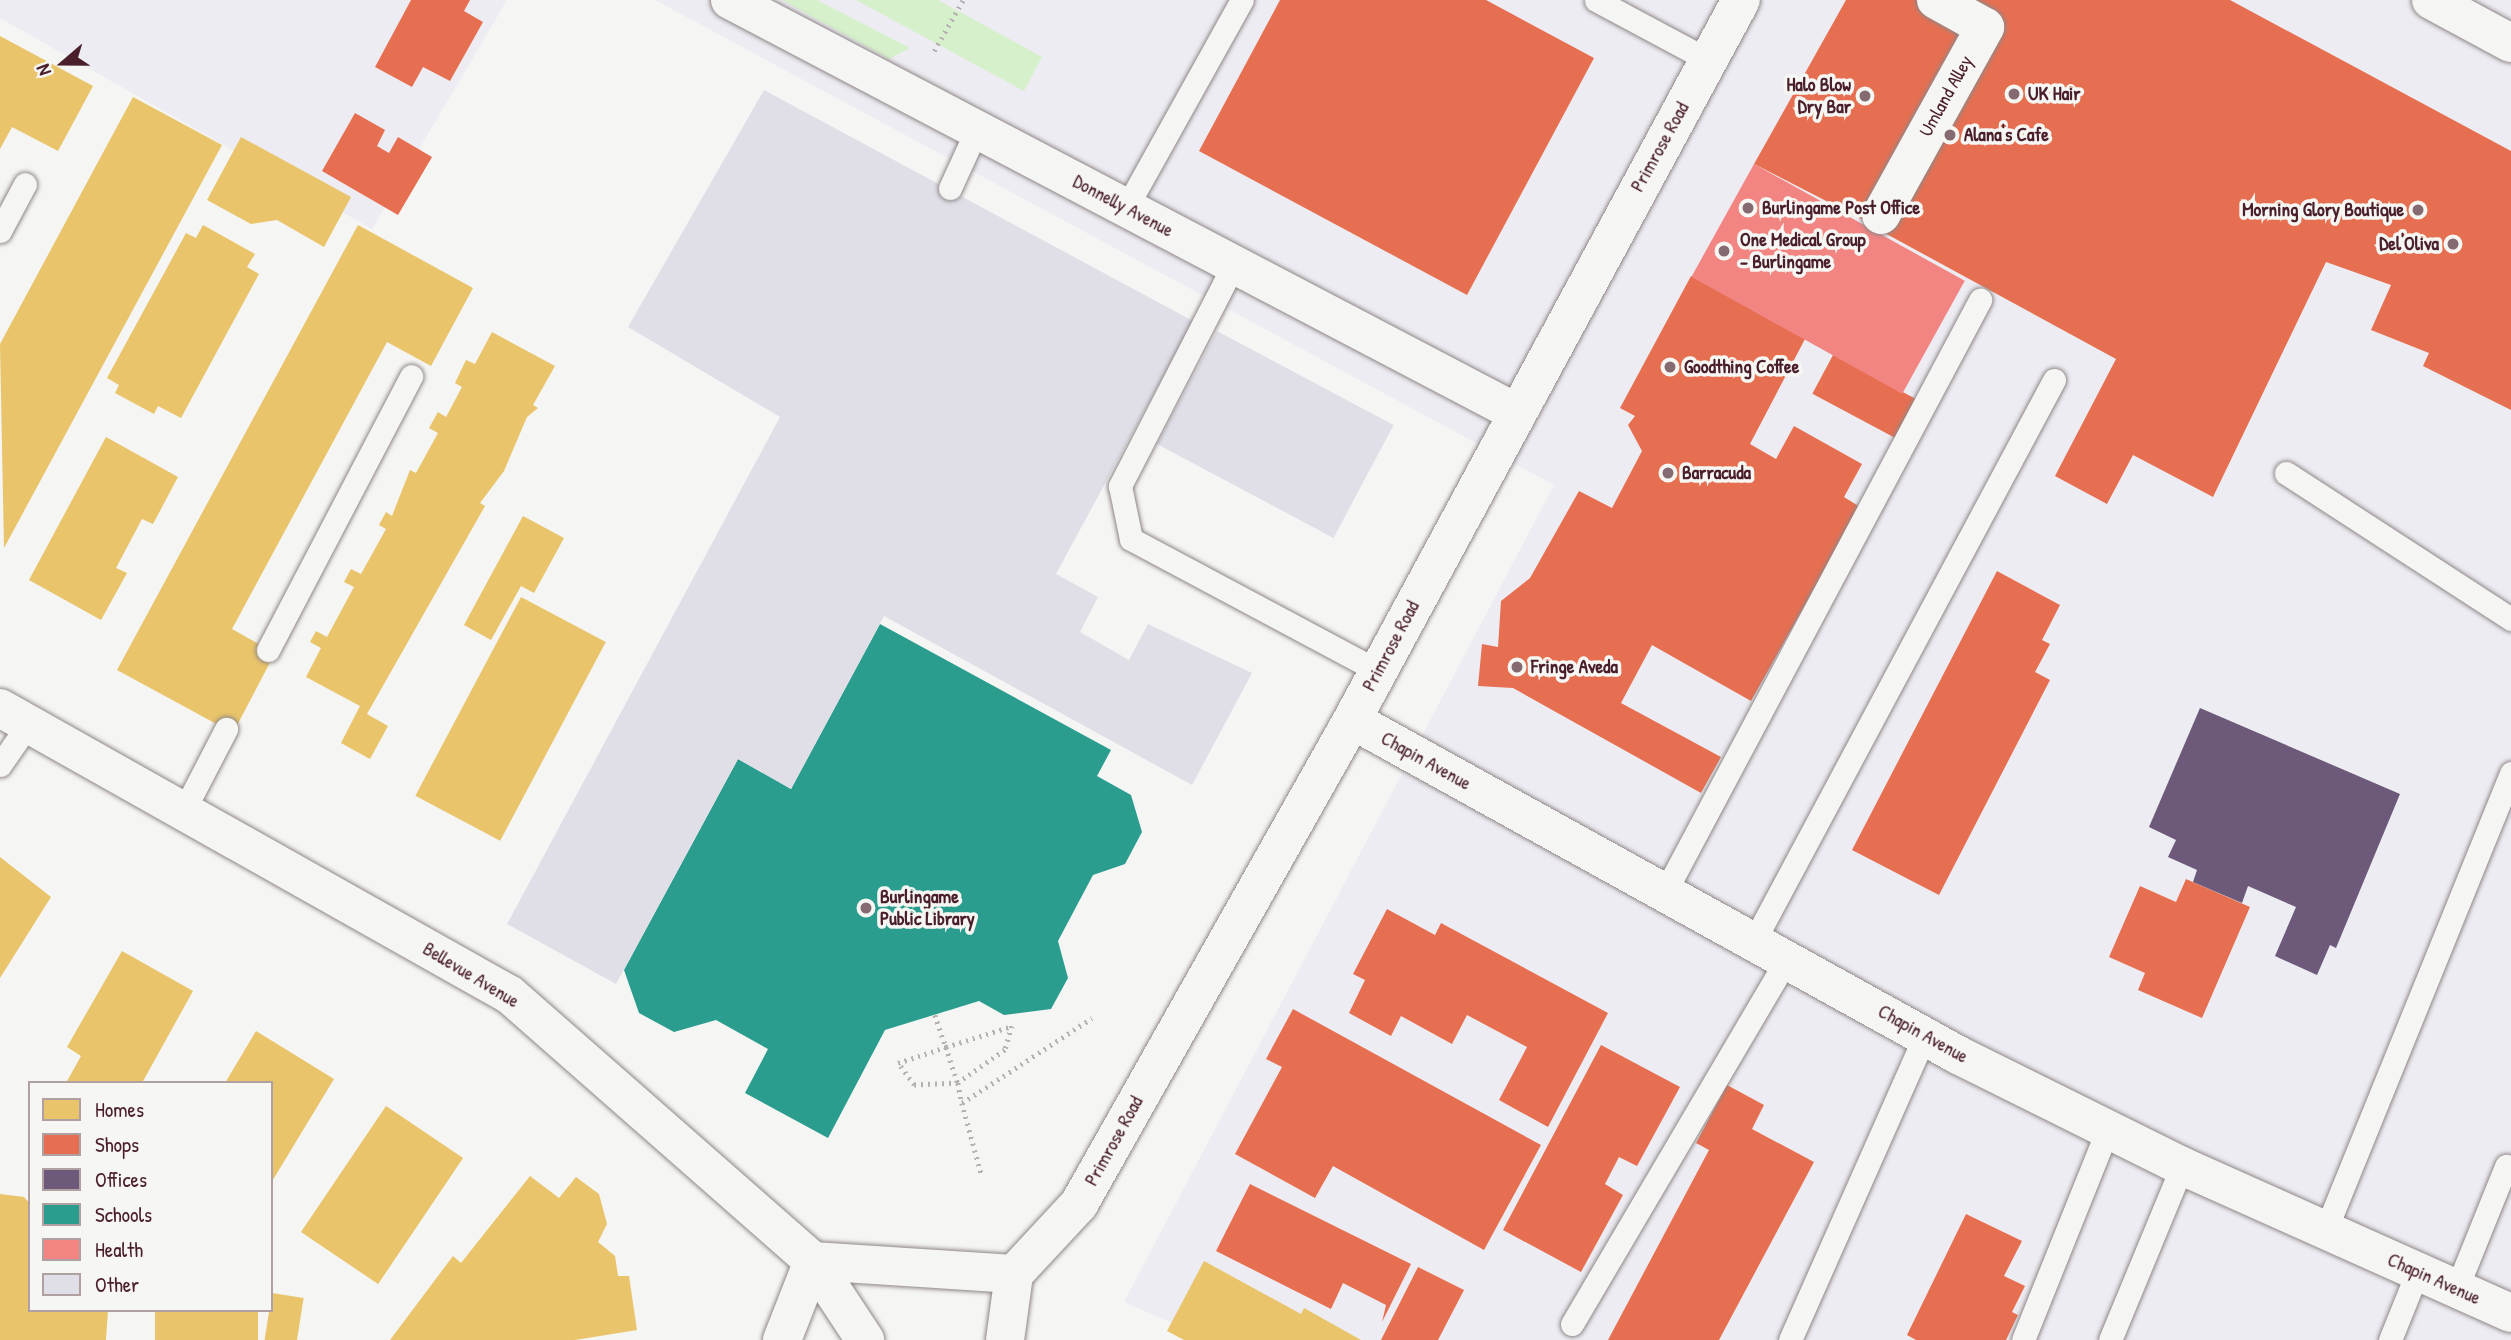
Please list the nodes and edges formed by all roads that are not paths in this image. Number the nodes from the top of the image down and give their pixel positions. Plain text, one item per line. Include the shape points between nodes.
1 (730, 0) edge
2 (1242, 0) edge
3 (1596, 0) edge
4 (1741, 0) edge
5 (1936, 0) edge
6 (2431, 0) edge
7 (2511, 44) edge
8 (1708, 60) junction
9 (977, 129) junction
10 (25, 184) dead end
11 (950, 188) dead end
12 (1126, 208) junction
13 (1881, 215) dead end
14 (0, 231) edge
15 (1234, 264) junction
16 (1980, 299) dead end
17 (411, 376) dead end
18 (2054, 380) dead end
19 (1515, 412) junction
20 (2286, 472) dead end
21 (2511, 619) edge
22 (268, 650) dead end
23 (1378, 671) junction
24 (14, 717) edge
25 (1352, 720) junction
26 (226, 729) dead end
27 (0, 765) edge
28 (2511, 774) edge
29 (182, 814) junction
30 (1665, 892) junction
31 (1755, 939) junction
32 (1788, 957) junction
33 (1925, 1036) junction
34 (2108, 1129) junction
35 (2182, 1166) junction
36 (2506, 1166) dead end
37 (2326, 1229) junction
38 (813, 1261) junction
39 (2417, 1273) junction
40 (1014, 1274) junction
41 (2456, 1290) junction
42 (2511, 1313) edge
43 (1572, 1324) dead end
44 (782, 1340) edge
45 (865, 1340) edge
46 (1005, 1340) edge
47 (1790, 1340) edge
48 (2023, 1340) edge
49 (2110, 1340) edge
50 (2390, 1340) edge

1 - 9 street, Donnelly Avenue
2 - 12 lane
3 - 8 lane
4 - 8 street, Primrose Road
5 - 13 street, Umland Alley via 1985,27
6 - 7 street
8 - 19 street, Primrose Road
9 - 11 lane
9 - 12 street, Donnelly Avenue
10 - 14 lane
12 - 15 street, Donnelly Avenue
15 - 19 street, Donnelly Avenue
15 - 23 lane via 1120,486 1131,539
16 - 30 lane
17 - 22 lane
18 - 31 lane
19 - 23 street, Primrose Road
20 - 21 lane
23 - 25 street, Primrose Road
24 - 27 lane
24 - 29 street, Bellevue Avenue
25 - 30 street, Chapin Avenue
25 - 40 street, Primrose Road via 1079,1204
26 - 29 lane
28 - 37 lane
29 - 38 street, Bellevue Avenue via 510,995
30 - 31 street, Chapin Avenue
31 - 32 street, Chapin Avenue
32 - 33 street, Chapin Avenue
32 - 43 lane
33 - 34 street, Chapin Avenue
33 - 47 lane
34 - 35 street, Chapin Avenue
34 - 48 lane
35 - 37 street, Chapin Avenue
35 - 49 lane
36 - 41 lane
37 - 39 street, Chapin Avenue
38 - 40 street
38 - 44 street
38 - 45 street, Bellevue Avenue
39 - 41 street, Chapin Avenue
39 - 50 lane
40 - 46 street
41 - 42 street, Chapin Avenue

